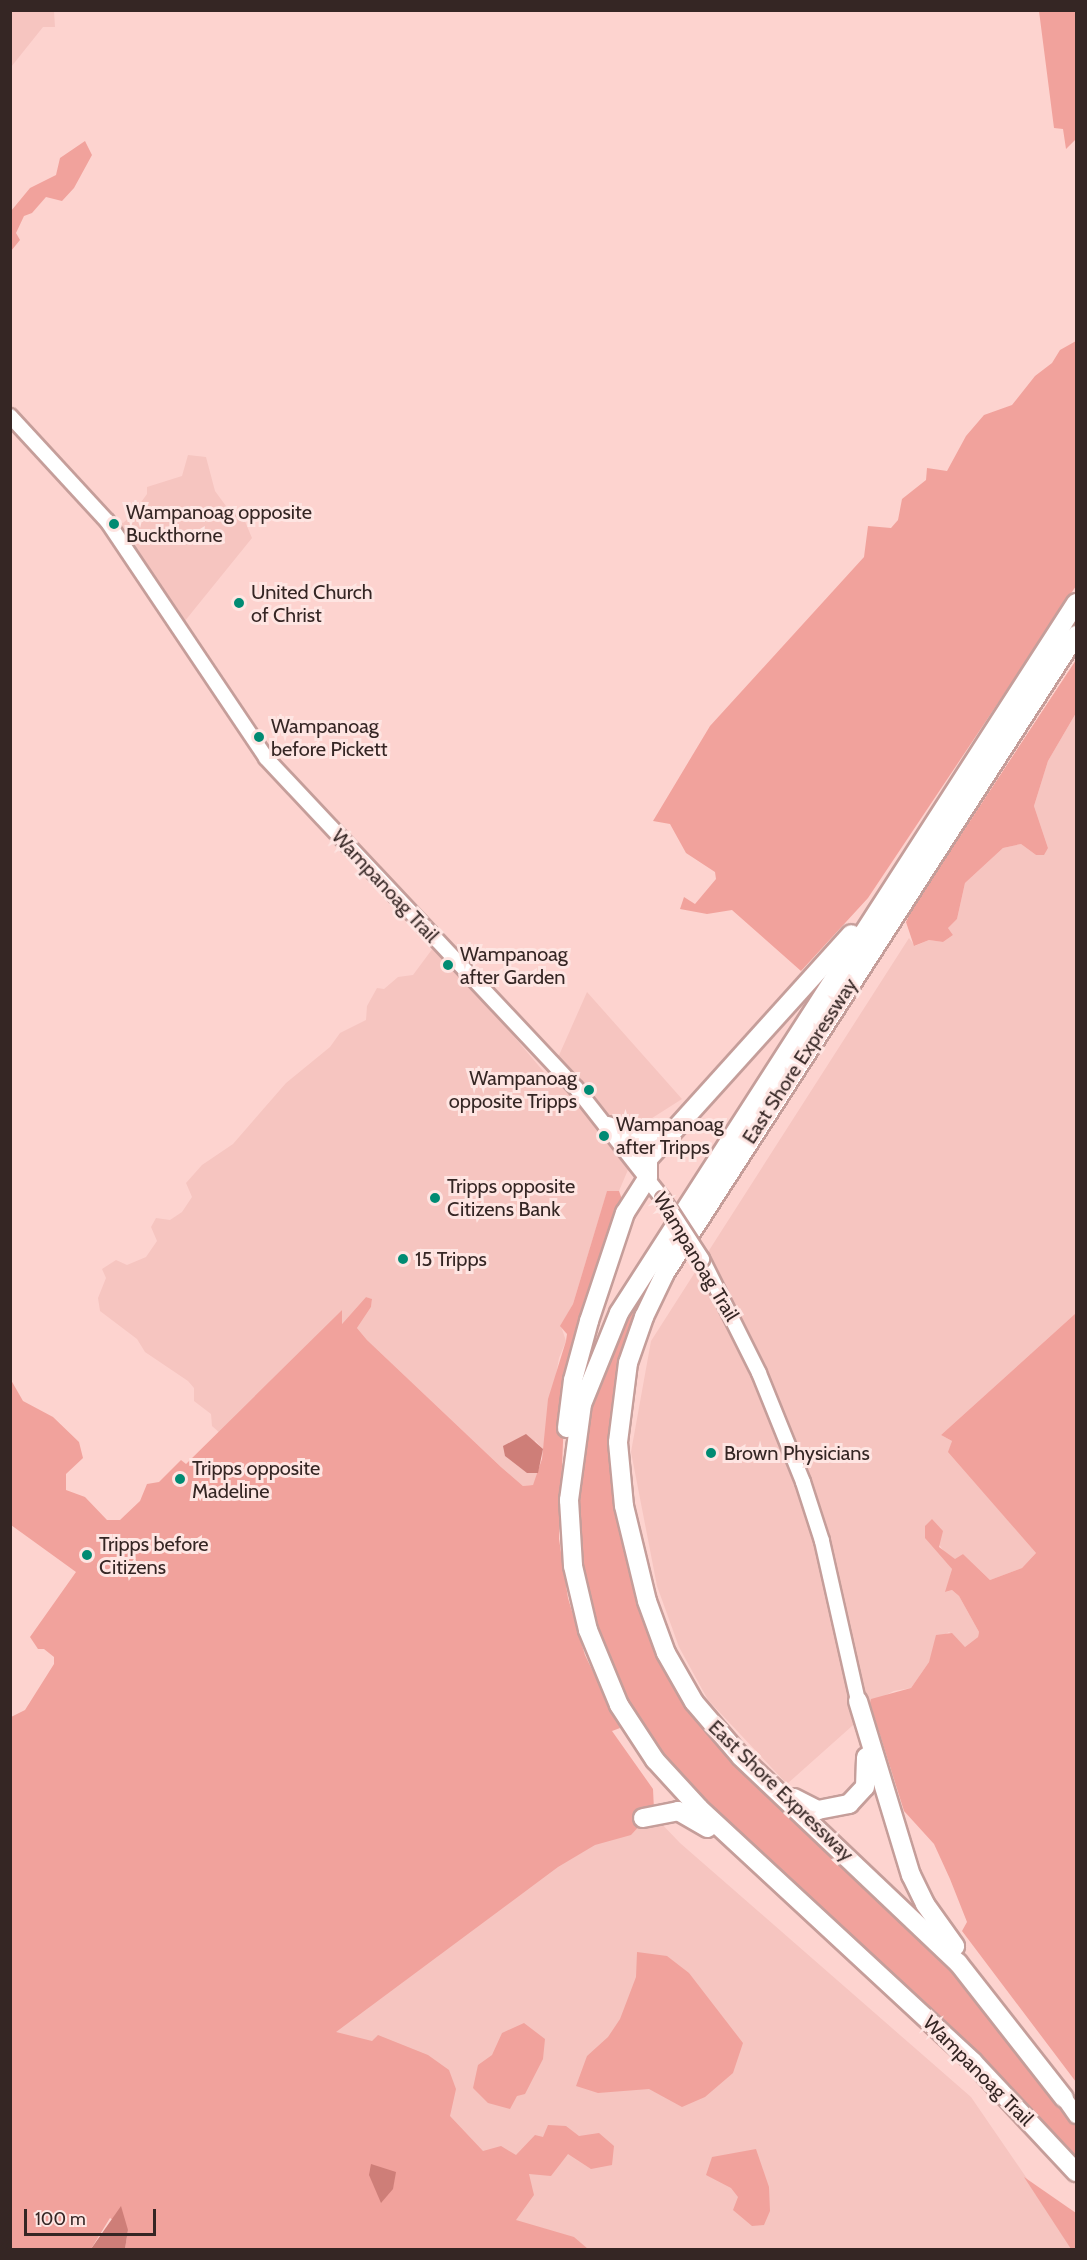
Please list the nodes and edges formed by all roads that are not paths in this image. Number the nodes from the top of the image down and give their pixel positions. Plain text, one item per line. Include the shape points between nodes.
1 (10, 416) edge
2 (1077, 603) edge
3 (1077, 635) edge
4 (891, 889) junction
5 (608, 1126) junction
6 (676, 1126) junction
7 (648, 1177) junction
8 (569, 1516) junction
9 (858, 1701) junction
10 (747, 1763) junction
11 (643, 1818) dead end
12 (877, 1973) junction
13 (1009, 2026) junction
14 (1064, 2098) joint
15 (1077, 2115) edge
16 (1077, 2172) edge

1 - 5 main road, Wampanoag Trail via 107,520 266,758
2 - 4 highway, East Shore Expressway
3 - 10 highway, East Shore Expressway via 673,1260 633,1347 620,1410 618,1458 624,1506 643,1585 660,1638 677,1674 708,1721
4 - 6 highway
4 - 8 highway, East Shore Expressway via 615,1320 580,1412 571,1468
5 - 6 highway via 626,1136 648,1139
5 - 7 main road, Wampanoag Trail
6 - 7 highway via 648,1159
7 - 8 highway via 625,1213 576,1366 566,1436
7 - 9 main road, Wampanoag Trail, bridge via 702,1259 759,1373 822,1541
8 - 12 highway, East Shore Expressway via 574,1574 588,1630 612,1690 636,1733 688,1796
9 - 10 highway via 868,1776 863,1790 849,1804 830,1810 810,1807
9 - 13 highway via 893,1823 918,1891
10 - 13 highway, East Shore Expressway via 936,1939
11 - 12 highway via 678,1811 697,1820 808,1920
12 - 16 highway, Wampanoag Trail via 973,2062
13 - 14 highway
14 - 15 main road

